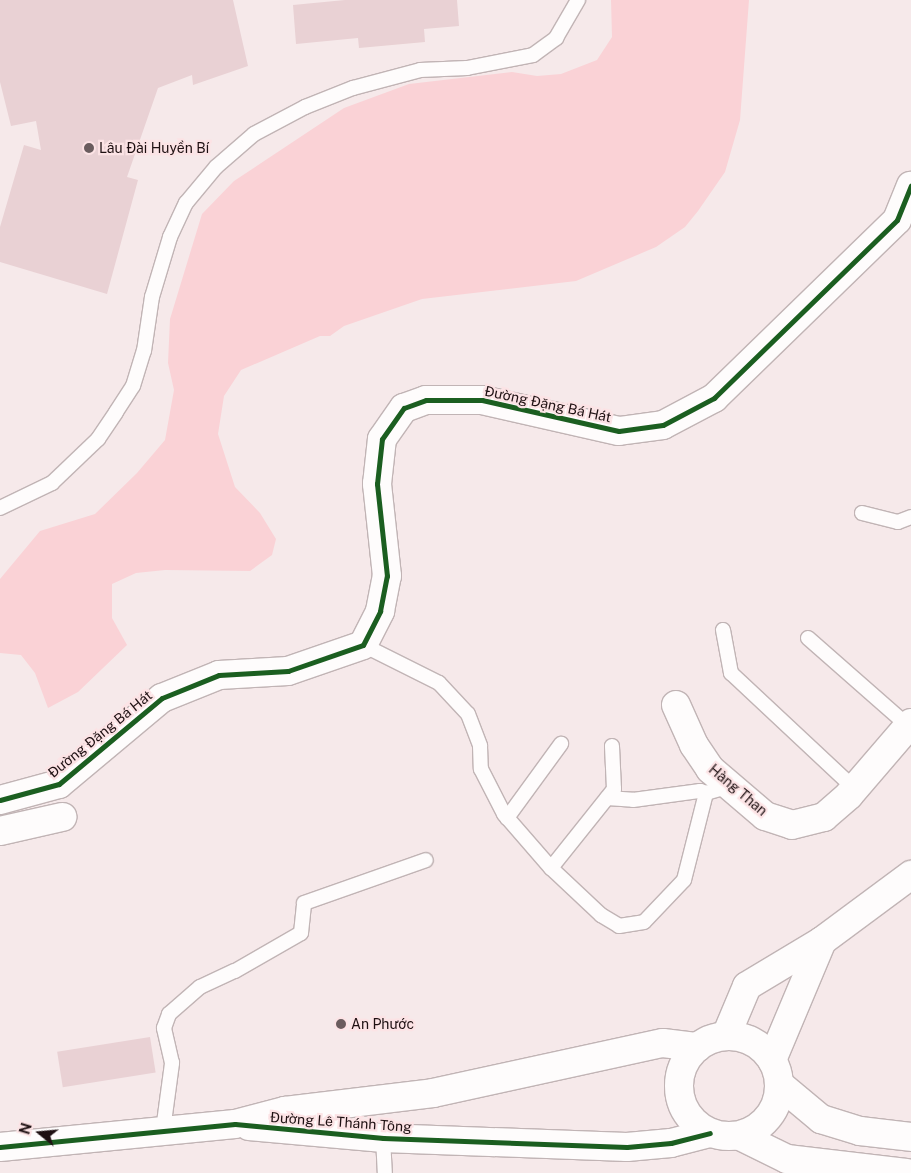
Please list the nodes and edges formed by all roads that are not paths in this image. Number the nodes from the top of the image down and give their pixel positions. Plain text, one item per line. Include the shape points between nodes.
1 (578, 0) edge
2 (911, 186) edge
3 (0, 508) edge
4 (862, 513) dead end
5 (911, 516) edge
6 (723, 630) dead end
7 (808, 638) dead end
8 (363, 645) junction
9 (676, 705) dead end
10 (909, 724) edge
11 (561, 744) dead end
12 (612, 746) dead end
13 (855, 789) junction
14 (718, 790) junction
15 (607, 798) junction
16 (0, 800) edge
17 (62, 818) dead end
18 (507, 818) junction
19 (0, 831) edge
20 (426, 860) dead end
21 (551, 868) junction
22 (911, 875) edge
23 (822, 941) junction
24 (726, 1036) junction
25 (698, 1046) junction
26 (775, 1072) junction
27 (235, 1124) junction
28 (163, 1130) junction
29 (710, 1133) junction
30 (740, 1136) junction
31 (911, 1137) edge
32 (382, 1138) junction
33 (0, 1147) edge
34 (385, 1173) edge
35 (906, 1173) edge

1 - 3 lane via 556,38 534,56 467,68 420,70 353,88 305,107 254,134 222,162 186,202 170,236 152,297 144,351 133,386 98,439 52,483
2 - 8 street, Đường Đặng Bá Hát via 897,220 714,398 663,425 619,431 482,400 426,400 404,408 382,439 377,484 387,576 380,611
4 - 5 lane via 898,522
6 - 13 lane via 732,673
7 - 10 lane
8 - 16 street, Đường Đặng Bá Hát via 288,671 219,675 162,698 59,784
8 - 18 lane via 439,683 468,714 480,746 481,769
9 - 14 street, Hàng Than
10 - 13 street, Hàng Than
11 - 18 lane
12 - 15 lane via 614,789
13 - 14 street, Hàng Than via 824,817 792,825 765,816
14 - 15 lane via 641,800
14 - 21 lane via 684,880 644,922 619,926 602,915
15 - 21 lane
17 - 19 street
18 - 21 lane
20 - 28 lane via 304,903 301,932 235,971 200,987 169,1014 164,1028 172,1062
22 - 23 street
23 - 24 street via 747,986
23 - 26 street
24 - 25 street
24 - 26 street via 755,1042
25 - 27 street, Đường Lê Thánh Tông via 663,1043 433,1094 285,1111
25 - 29 street via 681,1071 681,1101 687,1114
26 - 30 street via 774,1108 766,1121
26 - 31 street via 821,1118 860,1131
27 - 28 street, Đường Lê Thánh Tông
27 - 32 street, Đường Lê Thánh Tông
28 - 33 street, Đường Lê Thánh Tông
29 - 30 street
29 - 32 street, Đường Lê Thánh Tông via 671,1143 626,1147
30 - 35 street via 787,1159
32 - 34 lane

